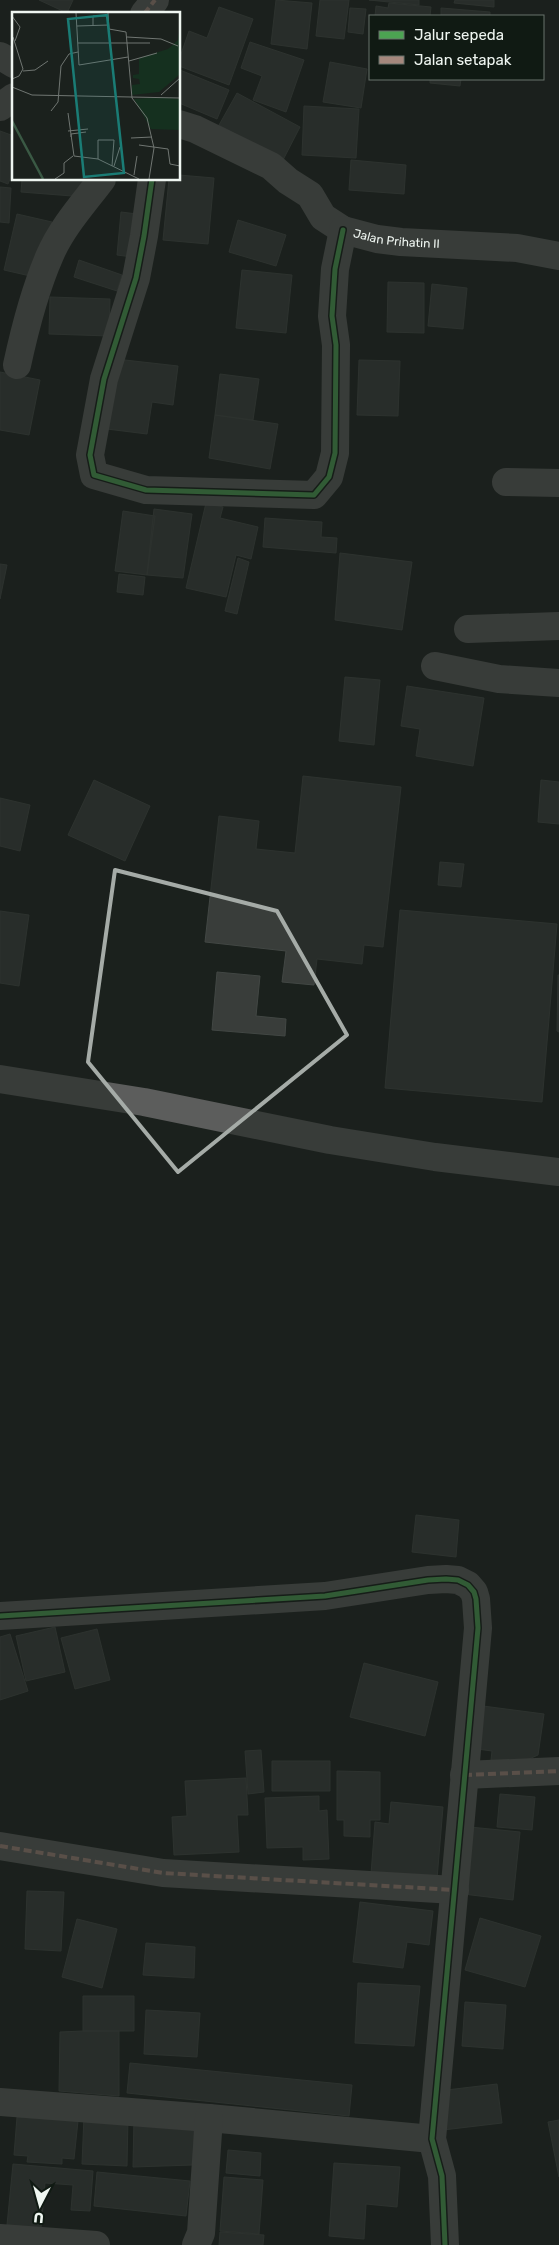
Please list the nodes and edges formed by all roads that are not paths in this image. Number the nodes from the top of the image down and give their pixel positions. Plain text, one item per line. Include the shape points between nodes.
1 (155, 0) edge
2 (146, 12) edge
3 (0, 56) edge
4 (12, 63) edge
5 (12, 98) edge
6 (0, 107) edge
7 (180, 124) edge
8 (101, 180) edge
9 (152, 180) edge
10 (344, 230) junction
11 (559, 256) edge
12 (17, 365) dead end
13 (506, 482) dead end
14 (559, 483) edge
15 (559, 626) edge
16 (468, 629) dead end
17 (435, 666) dead end
18 (559, 683) edge
19 (0, 1079) edge
20 (559, 1172) edge
21 (0, 1616) edge
22 (559, 1771) edge
23 (464, 1775) junction
24 (0, 1846) edge
25 (455, 1890) junction
26 (0, 2102) edge
27 (209, 2118) junction
28 (432, 2138) junction
29 (0, 2238) edge
30 (96, 2245) edge
31 (196, 2245) edge
32 (445, 2245) edge

1 - 2 street
3 - 4 street
5 - 6 street
7 - 10 street, Jalan Prihatin II via 270,166 310,195 323,216
8 - 12 street via 68,222 50,254 24,331
9 - 10 street via 136,278 104,379 90,455 94,475 114,482 146,490 314,495 328,477 335,452 336,345 332,316 335,269
10 - 11 street, Jalan Prihatin II via 401,242 517,248
13 - 14 street
15 - 16 street
17 - 18 street via 499,679
19 - 20 street via 144,1102 330,1140
21 - 23 street via 325,1596 428,1580 458,1580 474,1592 478,1628
22 - 23 street
23 - 25 street
24 - 25 street via 163,1873
25 - 28 street
26 - 27 street
27 - 28 street
27 - 31 street via 201,2233
28 - 32 street via 442,2176
29 - 30 street

